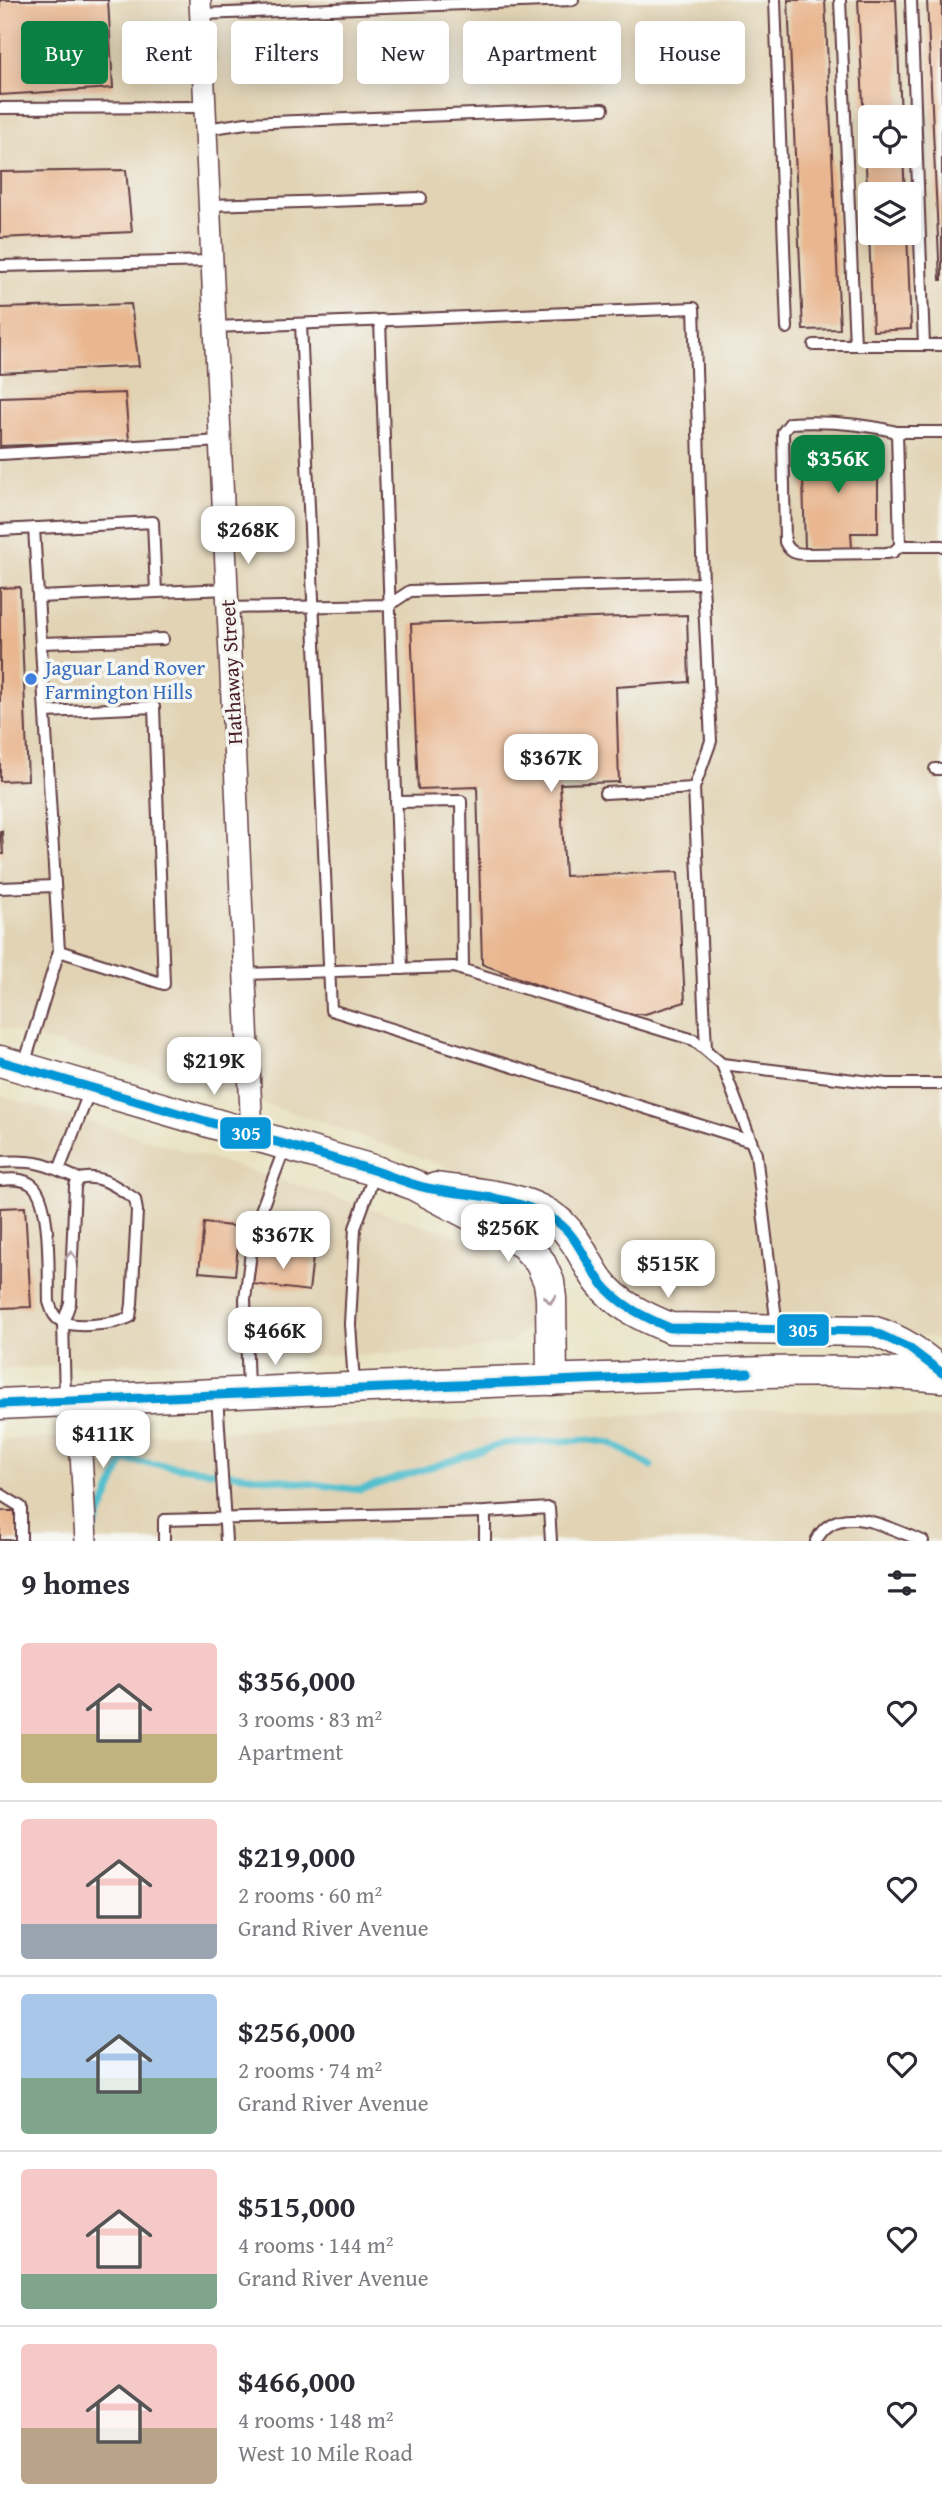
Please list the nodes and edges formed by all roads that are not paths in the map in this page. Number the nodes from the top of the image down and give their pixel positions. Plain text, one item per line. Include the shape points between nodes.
1 (573, 0) edge
2 (775, 0) edge
3 (840, 0) edge
4 (911, 0) edge
5 (200, 7) edge
6 (205, 107) junction
7 (0, 108) edge
8 (603, 109) dead end
9 (206, 129) junction
10 (421, 198) dead end
11 (210, 205) junction
12 (212, 261) junction
13 (0, 266) edge
14 (380, 320) junction
15 (301, 324) junction
16 (215, 327) junction
17 (787, 328) dead end
18 (814, 345) dead end
19 (855, 345) junction
20 (924, 345) junction
21 (942, 345) edge
22 (897, 432) junction
23 (942, 432) edge
24 (221, 441) junction
25 (0, 454) edge
26 (34, 528) junction
27 (0, 530) edge
28 (900, 546) junction
29 (942, 546) edge
30 (703, 583) junction
31 (156, 592) junction
32 (38, 597) junction
33 (228, 599) junction
34 (389, 605) junction
35 (313, 606) junction
36 (163, 639) dead end
37 (41, 643) junction
38 (45, 712) junction
39 (694, 788) junction
40 (605, 793) dead end
41 (396, 802) junction
42 (55, 886) junction
43 (0, 888) edge
44 (59, 951) junction
45 (402, 969) junction
46 (463, 970) junction
47 (330, 971) junction
48 (245, 974) junction
49 (706, 1049) junction
50 (722, 1064) junction
51 (12, 1065) edge
52 (942, 1084) edge
53 (91, 1088) junction
54 (252, 1134) junction
55 (751, 1141) junction
56 (286, 1145) junction
57 (0, 1161) edge
58 (59, 1170) junction
59 (376, 1171) junction
60 (0, 1180) edge
61 (79, 1180) junction
62 (412, 1184) junction
63 (63, 1323) junction
64 (777, 1329) junction
65 (942, 1375) edge
66 (552, 1380) junction
67 (354, 1389) junction
68 (248, 1393) junction
69 (217, 1395) junction
70 (71, 1401) junction
71 (0, 1404) edge
72 (0, 1494) edge
73 (485, 1512) junction
74 (225, 1519) junction
75 (21, 1541) edge
76 (86, 1541) edge
77 (164, 1541) edge
78 (226, 1541) edge
79 (485, 1541) edge
80 (551, 1541) edge
81 (816, 1541) edge
82 (923, 1541) edge

1 - 5 lane
2 - 17 lane
3 - 19 lane
4 - 20 lane
5 - 6 street, Hathaway Street
6 - 7 lane
6 - 9 street, Hathaway Street
8 - 9 lane via 246,123
9 - 11 street, Hathaway Street
10 - 11 lane
11 - 12 street, Hathaway Street
12 - 13 lane
12 - 16 street, Hathaway Street
14 - 15 lane
14 - 30 lane via 694,308
14 - 34 lane
15 - 16 lane
15 - 35 lane
16 - 24 street, Hathaway Street
18 - 19 lane
19 - 20 lane
20 - 21 lane
22 - 23 lane
22 - 28 lane
22 - 28 lane via 874,426 790,423 783,432 783,473 786,542 793,552 886,553
24 - 25 lane
24 - 33 street, Hathaway Street
26 - 27 lane
26 - 31 lane via 153,522
26 - 32 lane
28 - 29 lane
30 - 34 lane via 410,591
30 - 39 lane via 711,741
31 - 32 lane
31 - 33 lane
32 - 37 lane
33 - 35 lane
33 - 48 street, Hathaway Street
34 - 35 lane
34 - 41 lane
35 - 47 lane
36 - 37 lane
37 - 38 lane
38 - 42 lane
38 - 44 lane via 154,707 164,984
39 - 40 lane
39 - 49 lane
41 - 45 lane
41 - 46 lane via 461,802
42 - 43 lane
42 - 44 lane
44 - 51 lane
45 - 46 lane
45 - 47 lane
46 - 49 lane via 694,1040
47 - 48 lane
47 - 55 lane via 331,1010
48 - 54 street, Hathaway Street
49 - 50 lane
50 - 52 lane via 887,1084
50 - 55 lane
51 - 53 main road
53 - 54 main road
53 - 58 lane
54 - 56 main road
55 - 64 lane
56 - 59 main road
56 - 68 lane via 254,1229 245,1299
57 - 58 lane via 30,1160
58 - 61 lane
59 - 62 main road
59 - 67 lane via 355,1228 350,1324
60 - 63 lane via 30,1183 39,1192 49,1302
63 -> 61 lane via 70,1303 75,1186
61 - 63 lane via 96,1178 111,1183 135,1199 132,1304 130,1317 122,1321
62 - 64 main road via 510,1199 558,1221 613,1296 641,1316 670,1328
62 -> 66 main road via 524,1244 540,1262 551,1298
63 - 70 lane
64 - 65 main road via 872,1331 904,1344
65 - 66 main road via 785,1372
66 - 67 main road
67 - 68 main road
68 - 69 main road
69 - 70 main road
69 - 74 lane
70 - 71 main road
70 - 76 street
72 - 75 lane via 20,1507
73 - 74 lane
73 - 79 lane
73 - 80 lane via 549,1508
74 - 77 lane via 164,1520
74 - 78 lane
81 - 82 lane via 821,1530 841,1519 856,1518

